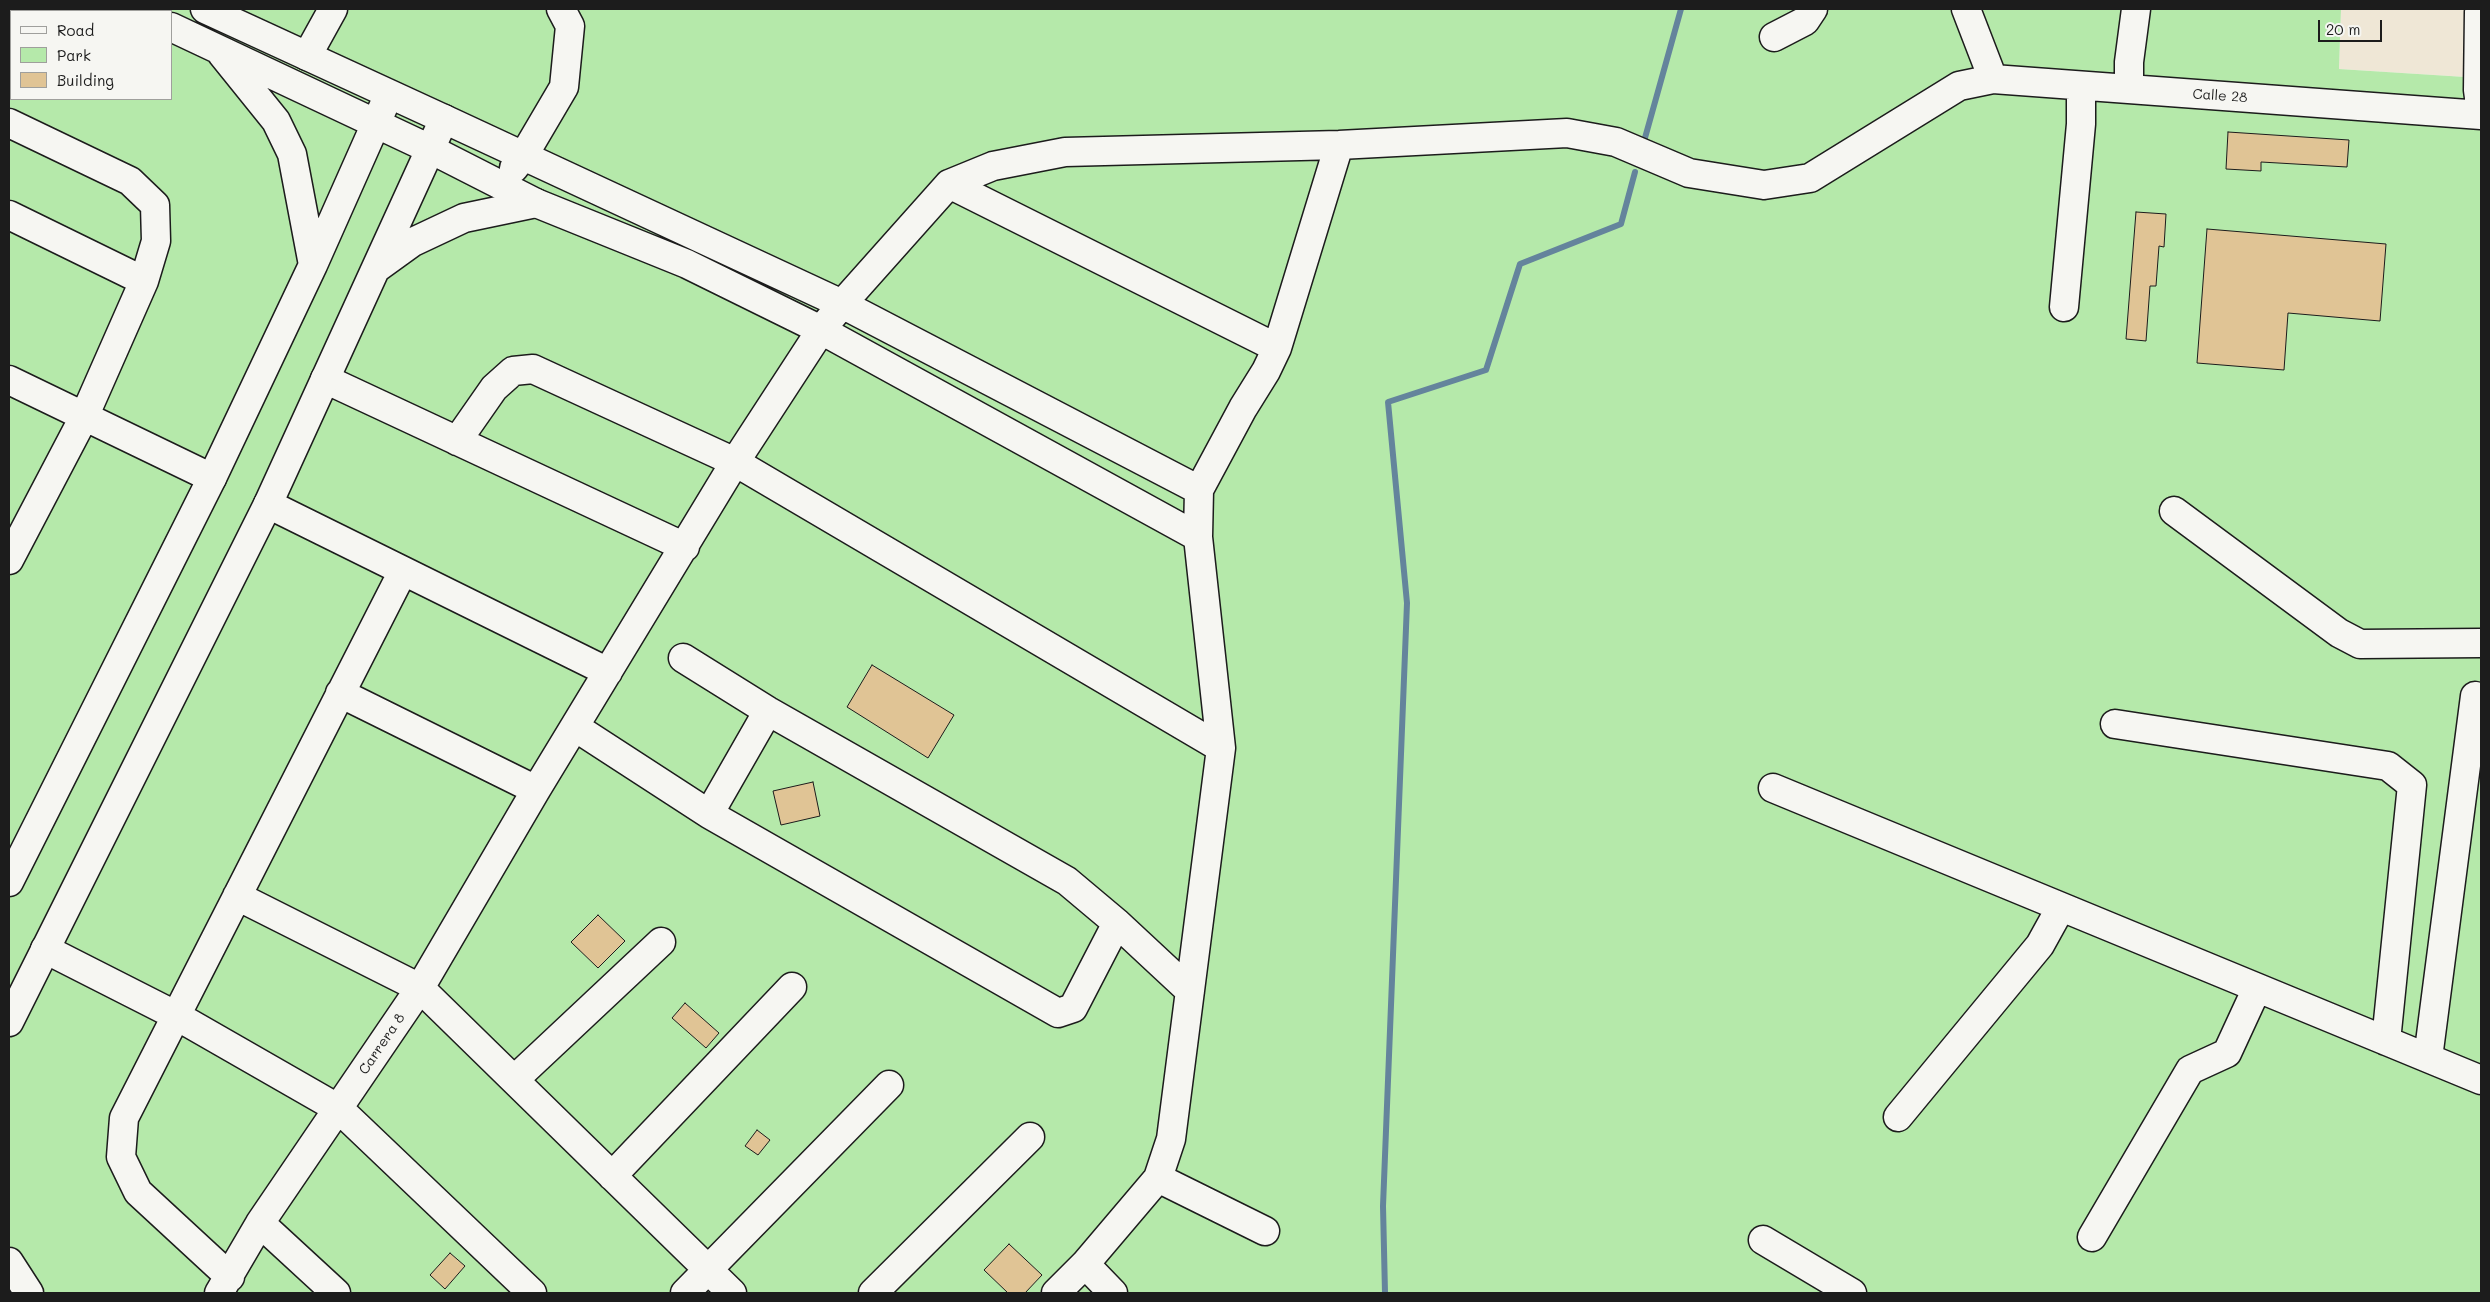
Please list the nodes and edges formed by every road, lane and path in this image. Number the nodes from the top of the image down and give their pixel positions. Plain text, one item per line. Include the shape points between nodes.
1 (205, 9) edge
2 (333, 9) edge
3 (561, 9) edge
4 (1813, 9) edge
5 (1966, 9) edge
6 (2136, 9) edge
7 (2479, 12) dead end
8 (172, 27) edge
9 (1774, 37) dead end
10 (218, 49) junction
11 (307, 56) junction
12 (1993, 79) junction
13 (2081, 86) junction
14 (2129, 89) junction
15 (389, 94) junction
16 (2481, 114) edge
17 (444, 119) junction
18 (9, 123) edge
19 (376, 125) junction
20 (1339, 145) junction
21 (430, 150) junction
22 (524, 155) junction
23 (950, 184) junction
24 (501, 185) junction
25 (536, 203) junction
26 (9, 215) edge
27 (313, 265) junction
28 (376, 268) junction
29 (144, 281) junction
30 (842, 304) junction
31 (2064, 307) dead end
32 (821, 330) junction
33 (1277, 348) junction
34 (325, 379) junction
35 (9, 380) edge
36 (84, 417) junction
37 (457, 441) junction
38 (735, 462) junction
39 (212, 478) junction
40 (1199, 490) junction
41 (268, 504) junction
42 (2174, 511) dead end
43 (1198, 537) junction
44 (685, 547) junction
45 (11, 552) edge
46 (403, 572) junction
47 (2481, 643) edge
48 (683, 658) dead end
49 (608, 672) junction
50 (340, 694) junction
51 (2475, 696) dead end
52 (768, 711) junction
53 (2115, 724) dead end
54 (575, 727) junction
55 (1221, 748) junction
56 (1773, 788) dead end
57 (536, 790) junction
58 (709, 814) junction
59 (9, 882) edge
60 (236, 896) junction
61 (2061, 907) junction
62 (1118, 923) junction
63 (661, 942) dead end
64 (45, 949) junction
65 (792, 987) dead end
66 (420, 988) junction
67 (2257, 988) junction
68 (1190, 991) junction
69 (176, 1015) junction
70 (9, 1022) edge
71 (2386, 1041) junction
72 (2428, 1058) junction
73 (514, 1080) junction
74 (2481, 1080) edge
75 (889, 1085) dead end
76 (338, 1108) junction
77 (1898, 1117) dead end
78 (1030, 1137) dead end
79 (612, 1176) junction
80 (1158, 1178) junction
81 (260, 1223) junction
82 (1265, 1231) dead end
83 (2092, 1237) dead end
84 (1763, 1240) dead end
85 (9, 1262) edge
86 (1085, 1264) junction
87 (708, 1270) junction
88 (225, 1285) edge
89 (29, 1293) edge
90 (336, 1293) edge
91 (532, 1293) edge
92 (685, 1293) edge
93 (732, 1293) edge
94 (873, 1293) edge
95 (1056, 1293) edge
96 (1113, 1293) edge
97 (1852, 1293) edge

1 - 11 street
2 - 11 street
3 - 22 street via 570,26 564,87
4 - 9 street via 1804,21
5 - 12 street
6 - 14 street
7 - 16 street via 2478,90
8 - 10 street
10 - 19 street
10 - 27 street via 276,121 292,154
11 - 15 street
12 - 13 street, Calle 28
12 - 20 street, Calle 28 via 1959,86 1810,178 1764,185 1690,173 1616,142 1567,133
13 - 14 street, Calle 28
13 - 31 street via 2081,124
14 - 16 street, Calle 28
15 - 17 street
15 - 19 street
17 - 21 street
17 - 22 street
18 - 29 street via 130,181 155,205 156,241
19 - 21 street
19 - 27 street
20 - 23 street via 1065,152 993,166
20 - 33 street
21 - 24 street
21 - 28 street
22 - 24 street
22 - 30 street
23 - 30 street, Carrera 8
23 - 33 street
24 - 25 street
25 - 28 street via 464,218 413,242
25 - 32 street via 688,264
26 - 29 street
27 - 39 street
28 - 34 street
29 - 36 street
30 - 32 street, Carrera 8
30 - 40 street
32 - 38 street, Carrera 8
32 - 43 street
33 - 40 street
34 - 37 street
34 - 41 street
35 - 36 street
36 - 39 street
36 - 45 street
37 - 38 street via 494,388 513,371 533,369
37 - 44 street
38 - 44 street, Carrera 8
38 - 55 street
39 - 59 street
40 - 43 street
41 - 46 street
41 - 64 street
42 - 47 street via 2339,633 2360,644
43 - 55 street
44 - 49 street, Carrera 8
46 - 49 street
46 - 50 street
48 - 52 street
49 - 54 street, Carrera 8
50 - 57 street
50 - 60 street
51 - 72 street
52 - 58 street
52 - 62 street via 1067,881
53 - 71 street via 2388,766 2412,785
54 - 57 street, Carrera 8
54 - 58 street
55 - 68 street
56 - 61 street
57 - 66 street, Carrera 8
58 - 62 street via 1058,1013 1073,1008
60 - 66 street
60 - 69 street
61 - 67 street
61 - 77 street via 2040,945
62 - 68 street
63 - 73 street
64 - 69 street
64 - 70 street
65 - 79 street
66 - 73 street
66 - 76 street, Carrera 8
67 - 71 street
67 - 83 street via 2227,1053 2190,1070
68 - 80 street via 1171,1140
69 - 76 street
69 - 88 street via 124,1118 121,1157 138,1192
71 - 72 street
72 - 74 street
73 - 79 street
75 - 87 street
76 - 81 street, Carrera 8
76 - 91 street
78 - 94 street
79 - 87 street
80 - 82 street
80 - 86 street
81 - 88 street, Carrera 8
81 - 90 street
84 - 97 street
85 - 89 street
86 - 95 street
86 - 96 street
87 - 92 street
87 - 93 street

